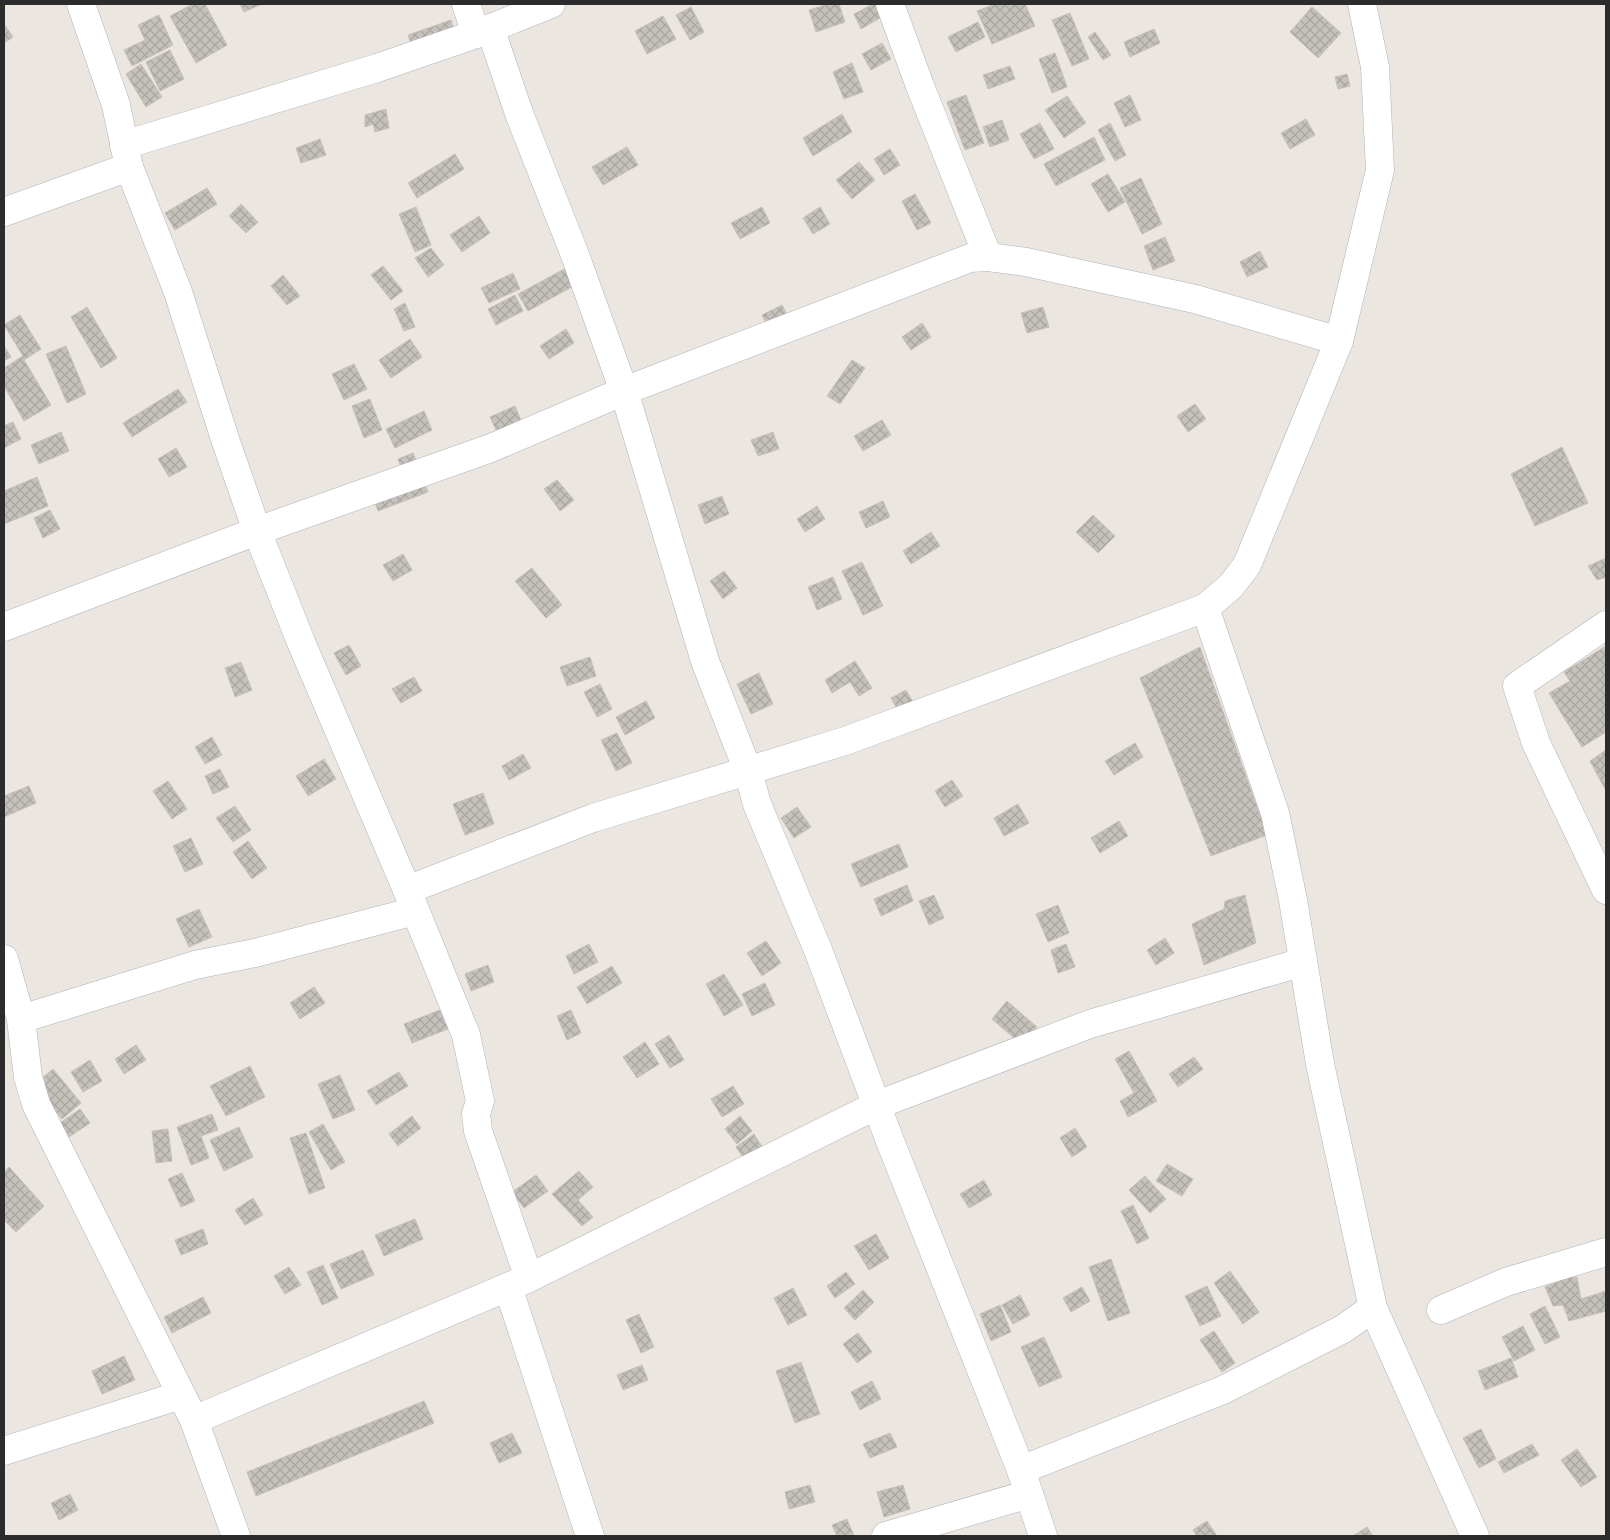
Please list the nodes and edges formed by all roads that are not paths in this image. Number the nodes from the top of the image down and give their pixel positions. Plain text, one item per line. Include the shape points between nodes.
1 (82, 4) edge
2 (466, 4) edge
3 (551, 4) edge
4 (890, 4) edge
5 (1362, 4) edge
6 (483, 31) junction
7 (126, 156) junction
8 (4, 212) edge
9 (988, 257) junction
10 (1339, 341) junction
11 (624, 391) junction
12 (258, 531) junction
13 (1205, 608) junction
14 (1606, 625) edge
15 (4, 627) edge
16 (748, 771) junction
17 (1606, 890) edge
18 (411, 900) junction
19 (4, 959) edge
20 (1303, 962) junction
21 (16, 1035) edge
22 (878, 1105) junction
23 (1606, 1252) edge
24 (519, 1282) junction
25 (1372, 1308) junction
26 (1441, 1310) dead end
27 (182, 1395) junction
28 (194, 1420) junction
29 (4, 1451) edge
30 (1025, 1482) junction
31 (236, 1536) edge
32 (590, 1536) edge
33 (886, 1536) edge
34 (1043, 1536) edge
35 (1475, 1536) edge

1 - 7 street via 116,105
2 - 6 street
3 - 6 street
4 - 9 street
5 - 10 street via 1375,67 1380,170
6 - 7 street
6 - 11 street via 575,255
7 - 8 street
7 - 12 street via 170,269
9 - 10 street via 1026,262 1195,299
9 - 11 street via 970,258
10 - 13 street via 1247,565 1231,586
11 - 12 street via 491,448
11 - 16 street via 705,660
12 - 15 street
12 - 18 street via 301,642
13 - 16 street via 846,741
13 - 20 street via 1275,813
14 - 17 street via 1516,686 1536,742
16 - 18 street via 593,818
16 - 22 street via 757,804
18 - 21 street via 255,953 195,965
18 - 24 street via 466,1035 480,1101 476,1114 478,1131
19 - 21 street
20 - 22 street via 1090,1024
20 - 25 street via 1320,1064
21 - 27 street via 36,1104
22 - 24 street
22 - 30 street
23 - 26 street via 1506,1282
24 - 28 street
24 - 32 street
25 - 30 street via 1343,1329 1223,1390
25 - 35 street
27 - 28 street
27 - 29 street
28 - 31 street
30 - 33 street
30 - 34 street

